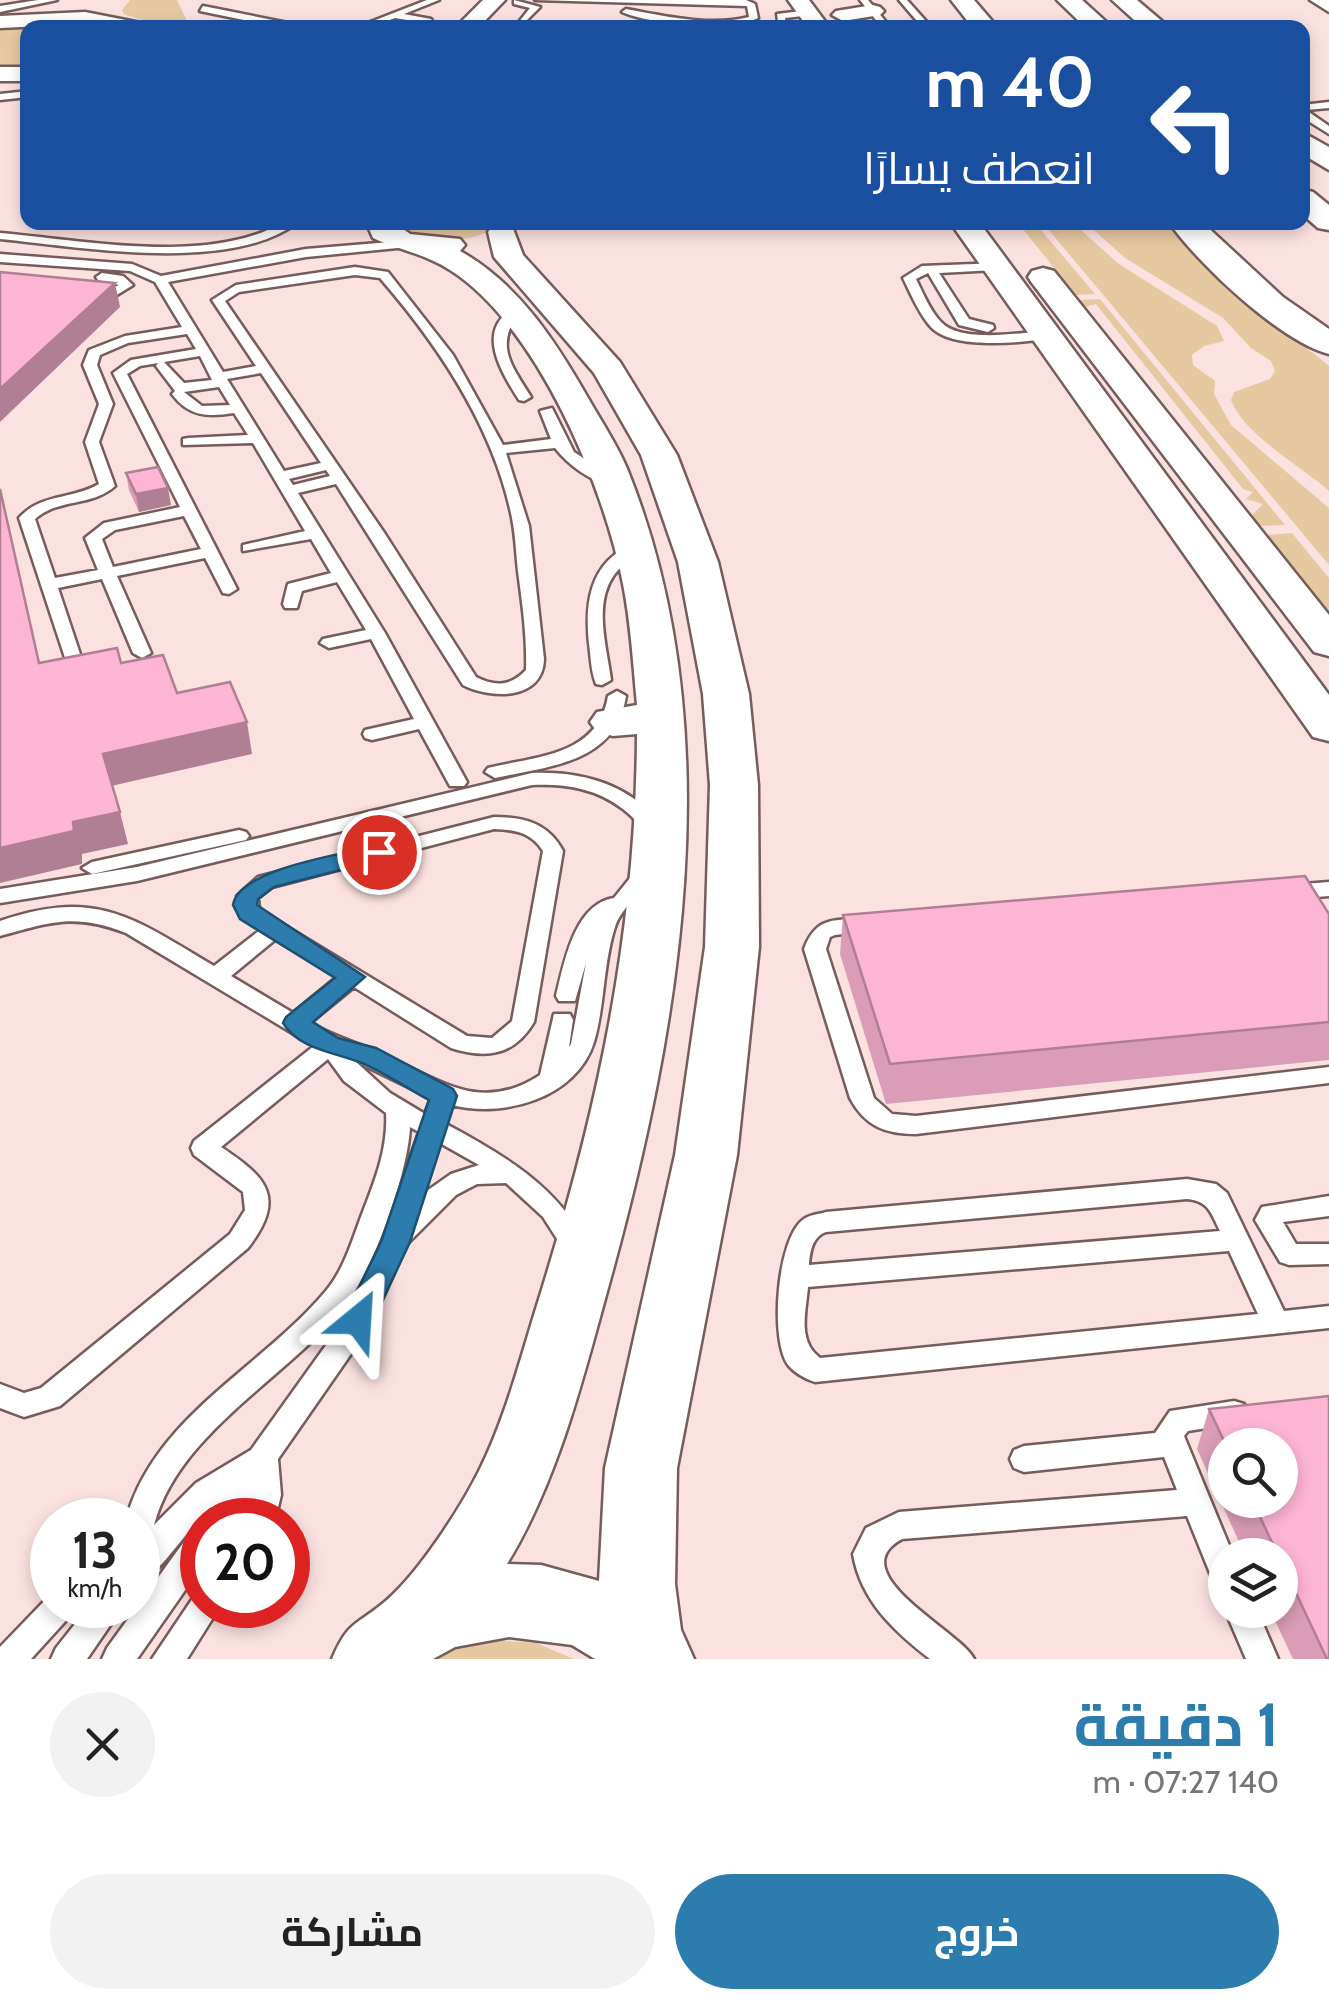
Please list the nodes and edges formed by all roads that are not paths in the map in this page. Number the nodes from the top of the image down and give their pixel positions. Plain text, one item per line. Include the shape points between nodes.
1 (52, 0) edge
2 (81, 0) edge
3 (435, 0) edge
4 (903, 0) edge
5 (1068, 0) edge
6 (1123, 0) edge
7 (1321, 0) edge
8 (564, 1) edge
9 (235, 2) edge
10 (1329, 5) edge
11 (203, 7) edge
12 (505, 8) edge
13 (623, 11) junction
14 (753, 12) junction
15 (809, 13) edge
16 (875, 13) edge
17 (842, 14) edge
18 (394, 15) junction
19 (2, 18) edge
20 (30, 18) junction
21 (122, 20) edge
22 (262, 20) edge
23 (381, 20) edge
24 (410, 20) edge
25 (470, 20) edge
26 (675, 20) edge
27 (749, 20) edge
28 (781, 20) edge
29 (921, 20) edge
30 (1092, 20) edge
31 (1148, 20) edge
32 (1310, 117) edge
33 (1329, 134) edge
34 (280, 230) edge
35 (495, 230) edge
36 (508, 230) edge
37 (970, 230) edge
38 (1006, 230) edge
39 (1192, 230) edge
40 (1227, 230) edge
41 (0, 236) edge
42 (405, 237) edge
43 (82, 242) junction
44 (100, 243) junction
45 (306, 253) junction
46 (0, 258) edge
47 (59, 262) junction
48 (996, 266) junction
49 (931, 269) junction
50 (0, 271) edge
51 (79, 278) junction
52 (160, 280) junction
53 (104, 306) edge
54 (505, 327) junction
55 (1329, 328) edge
56 (189, 330) junction
57 (1042, 330) junction
58 (1329, 342) edge
59 (202, 352) junction
60 (260, 364) junction
61 (163, 366) dead end
62 (217, 376) junction
63 (180, 394) dead end
64 (531, 396) dead end
65 (237, 408) junction
66 (539, 412) dead end
67 (197, 420) dead end
68 (554, 436) junction
69 (256, 439) junction
70 (206, 440) junction
71 (188, 442) dead end
72 (494, 444) junction
73 (334, 472) junction
74 (284, 483) junction
75 (614, 483) junction
76 (189, 510) junction
77 (316, 534) junction
78 (248, 548) dead end
79 (211, 552) junction
80 (618, 565) junction
81 (108, 573) junction
82 (341, 576) junction
83 (47, 585) junction
84 (229, 589) dead end
85 (291, 604) dead end
86 (376, 633) junction
87 (329, 643) dead end
88 (1329, 643) edge
89 (142, 654) edge
90 (78, 675) edge
91 (618, 699) junction
92 (426, 722) junction
93 (1329, 727) edge
94 (372, 734) dead end
95 (457, 782) junction
96 (192, 843) junction
97 (660, 847) junction
98 (0, 884) edge
99 (1329, 890) edge
100 (1275, 893) edge
101 (0, 896) edge
102 (622, 898) junction
103 (889, 924) edge
104 (0, 930) edge
105 (275, 930) junction
106 (216, 976) junction
107 (352, 977) junction
108 (296, 1023) junction
109 (330, 1045) junction
110 (1329, 1075) edge
111 (551, 1080) junction
112 (444, 1096) junction
113 (397, 1106) junction
114 (432, 1127) junction
115 (515, 1174) junction
116 (1329, 1206) edge
117 (1237, 1240) junction
118 (396, 1242) junction
119 (1329, 1254) edge
120 (583, 1266) junction
121 (795, 1276) junction
122 (1329, 1317) edge
123 (1276, 1323) junction
124 (0, 1396) edge
125 (1270, 1408) edge
126 (1171, 1444) junction
127 (264, 1458) junction
128 (1024, 1458) dead end
129 (148, 1498) edge
130 (196, 1498) edge
131 (235, 1498) edge
132 (265, 1498) edge
133 (1194, 1502) junction
134 (180, 1514) edge
135 (1210, 1538) edge
136 (160, 1540) edge
137 (180, 1573) edge
138 (39, 1628) edge
139 (92, 1628) edge
140 (190, 1628) edge
141 (1249, 1628) edge
142 (393, 1643) edge
143 (649, 1652) edge
144 (10, 1659) edge
145 (67, 1659) edge
146 (118, 1659) edge
147 (168, 1659) edge
148 (958, 1659) edge
149 (1262, 1659) edge

1 - 19 lane
2 - 20 street
3 - 18 lane
4 - 29 lane
5 - 30 highway
6 - 31 highway
7 - 10 highway
8 - 12 lane
8 - 13 lane
8 - 14 lane via 740,2 751,4
9 - 11 lane
11 - 22 lane
12 - 25 street
13 - 14 lane
13 - 26 lane
14 - 27 lane
15 - 28 lane
16 - 17 street
18 - 23 lane
18 - 24 lane
19 - 20 street
20 - 21 street via 112,12
32 - 33 lane
34 - 44 lane via 219,248
35 - 42 street via 457,244
36 - 143 street via 509,257 608,369 659,456 698,562 726,694 732,947 706,1155 641,1468 637,1584
37 - 48 street
38 - 88 street
39 - 58 highway via 1248,283
40 - 55 highway
41 - 43 lane
42 - 45 lane
42 - 45 lane via 352,238
42 - 54 street via 466,264
43 - 44 lane
43 - 47 lane
44 - 51 lane
45 - 52 lane
46 - 47 lane
47 - 51 lane
48 - 49 lane
48 - 57 street
49 - 57 lane via 968,324
49 - 57 lane via 908,278 940,329 968,337
50 - 51 lane via 111,278 127,285 108,293
51 - 52 lane via 132,268
51 - 53 lane via 117,286
52 - 56 lane
54 - 64 lane
54 - 75 street via 560,376
56 - 59 lane
56 - 83 lane via 112,344 90,359 106,404 92,448 108,482 98,493 28,514
57 - 93 street
59 - 62 lane
59 - 76 lane via 120,372
60 - 62 lane
60 - 72 lane via 219,302 223,294 355,271 380,273 439,344
60 - 73 lane
61 - 62 lane via 180,388
62 - 65 lane
63 - 65 lane via 199,412
65 - 69 lane
66 - 68 lane
67 - 70 lane
68 - 72 lane
68 - 75 lane via 582,468
69 - 70 lane
69 - 74 lane
70 - 71 lane
72 - 73 lane via 522,528 534,636 535,670 514,688 469,680
73 - 74 lane
74 - 77 lane
75 - 80 street
76 - 79 lane
76 - 81 lane via 96,534
77 - 78 lane
77 - 82 lane
79 - 81 lane
79 - 84 lane
80 - 91 lane via 594,596
80 - 91 street via 657,659
81 - 83 lane
81 - 89 lane
82 - 85 lane via 294,588
82 - 86 lane
83 - 90 lane
86 - 87 lane
86 - 92 lane
91 - 95 lane via 592,743
91 - 97 street
92 - 94 lane
92 - 95 lane
95 - 96 lane
96 - 97 lane via 544,778 588,781 612,791
96 - 98 lane
96 - 101 lane via 137,874
97 - 102 lane
97 - 120 street via 642,1009
99 - 100 lane
102 - 111 lane via 601,936 582,1044
102 - 111 lane via 583,932
103 - 110 lane via 831,928 815,949 862,1098 889,1124
104 - 106 lane via 38,916 97,914
105 - 106 lane
105 - 107 lane
105 - 107 lane via 245,905 246,896 265,882 494,824 526,826 548,840 552,861 515,1036 498,1046 458,1042
106 - 108 lane
107 - 108 lane
108 - 109 lane
109 - 112 lane via 367,1054
109 - 113 lane via 344,1069
109 - 124 lane via 204,1148 255,1187 260,1204 239,1241 50,1396 24,1404
111 - 112 lane via 504,1102
112 - 114 lane
113 - 114 lane
113 - 129 lane via 392,1170 343,1286 322,1314 183,1444
114 - 115 lane
114 - 118 lane
115 - 118 lane via 459,1179
115 - 120 lane via 561,1220
116 - 119 lane via 1271,1214 1268,1220 1289,1255
117 - 121 lane
117 - 121 lane via 1218,1200 1207,1191 1187,1190 826,1222 802,1236
117 - 123 lane
118 - 127 lane via 358,1320
120 - 142 street via 520,1460 494,1516 458,1572
121 - 123 lane via 791,1340 798,1358 815,1370
122 - 123 lane
125 - 126 lane via 1180,1420 1169,1434
126 - 128 lane
126 - 133 lane
127 - 130 lane
127 - 131 lane
127 - 132 lane
133 - 135 lane
133 - 148 lane via 884,1530 867,1556 870,1572 908,1623
134 - 136 lane
137 - 146 lane
138 - 144 lane
139 - 145 lane
140 - 147 lane
141 - 149 lane
142 - 143 street via 460,1608 509,1599 557,1603 602,1619

